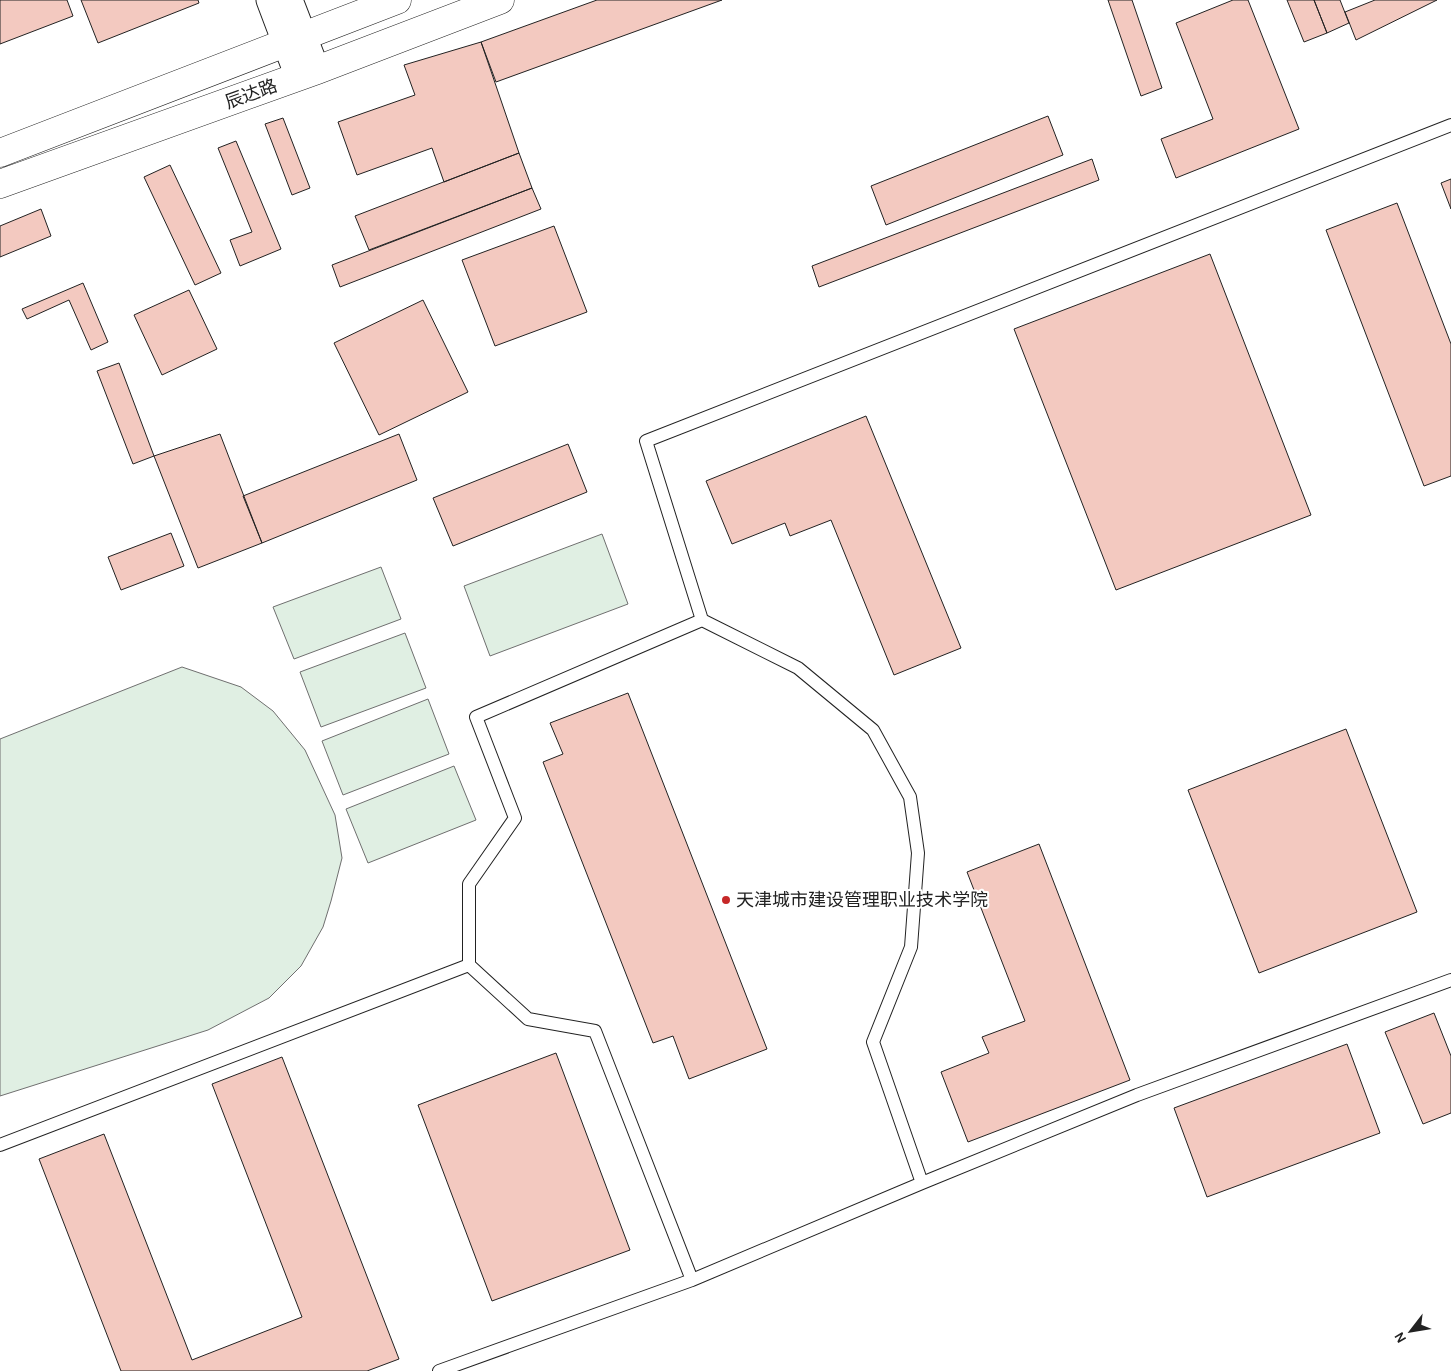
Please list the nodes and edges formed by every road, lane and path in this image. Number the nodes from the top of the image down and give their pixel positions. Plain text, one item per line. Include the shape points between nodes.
1 (269, 0) edge
2 (290, 0) edge
3 (397, 0) edge
4 (500, 0) edge
5 (295, 40) junction
6 (308, 74) junction
7 (1451, 125) edge
8 (0, 153) edge
9 (0, 184) edge
10 (702, 620) junction
11 (469, 965) junction
12 (1451, 980) edge
13 (0, 1145) edge
14 (922, 1183) junction
15 (692, 1280) junction
16 (439, 1371) edge

1 - 5 street
2 - 5 street
3 - 5 street, 辰达路
4 - 6 street, 辰达路
5 - 6 street
5 - 8 street, 辰达路
6 - 9 street, 辰达路
7 - 10 lane via 646,441
10 - 11 lane via 476,716 515,818 469,884
10 - 14 lane via 798,668 873,730 910,797 918,853 911,947 873,1042
11 - 13 lane
11 - 15 lane via 528,1018 594,1031
12 - 14 lane via 1137,1095
14 - 15 lane
15 - 16 lane

